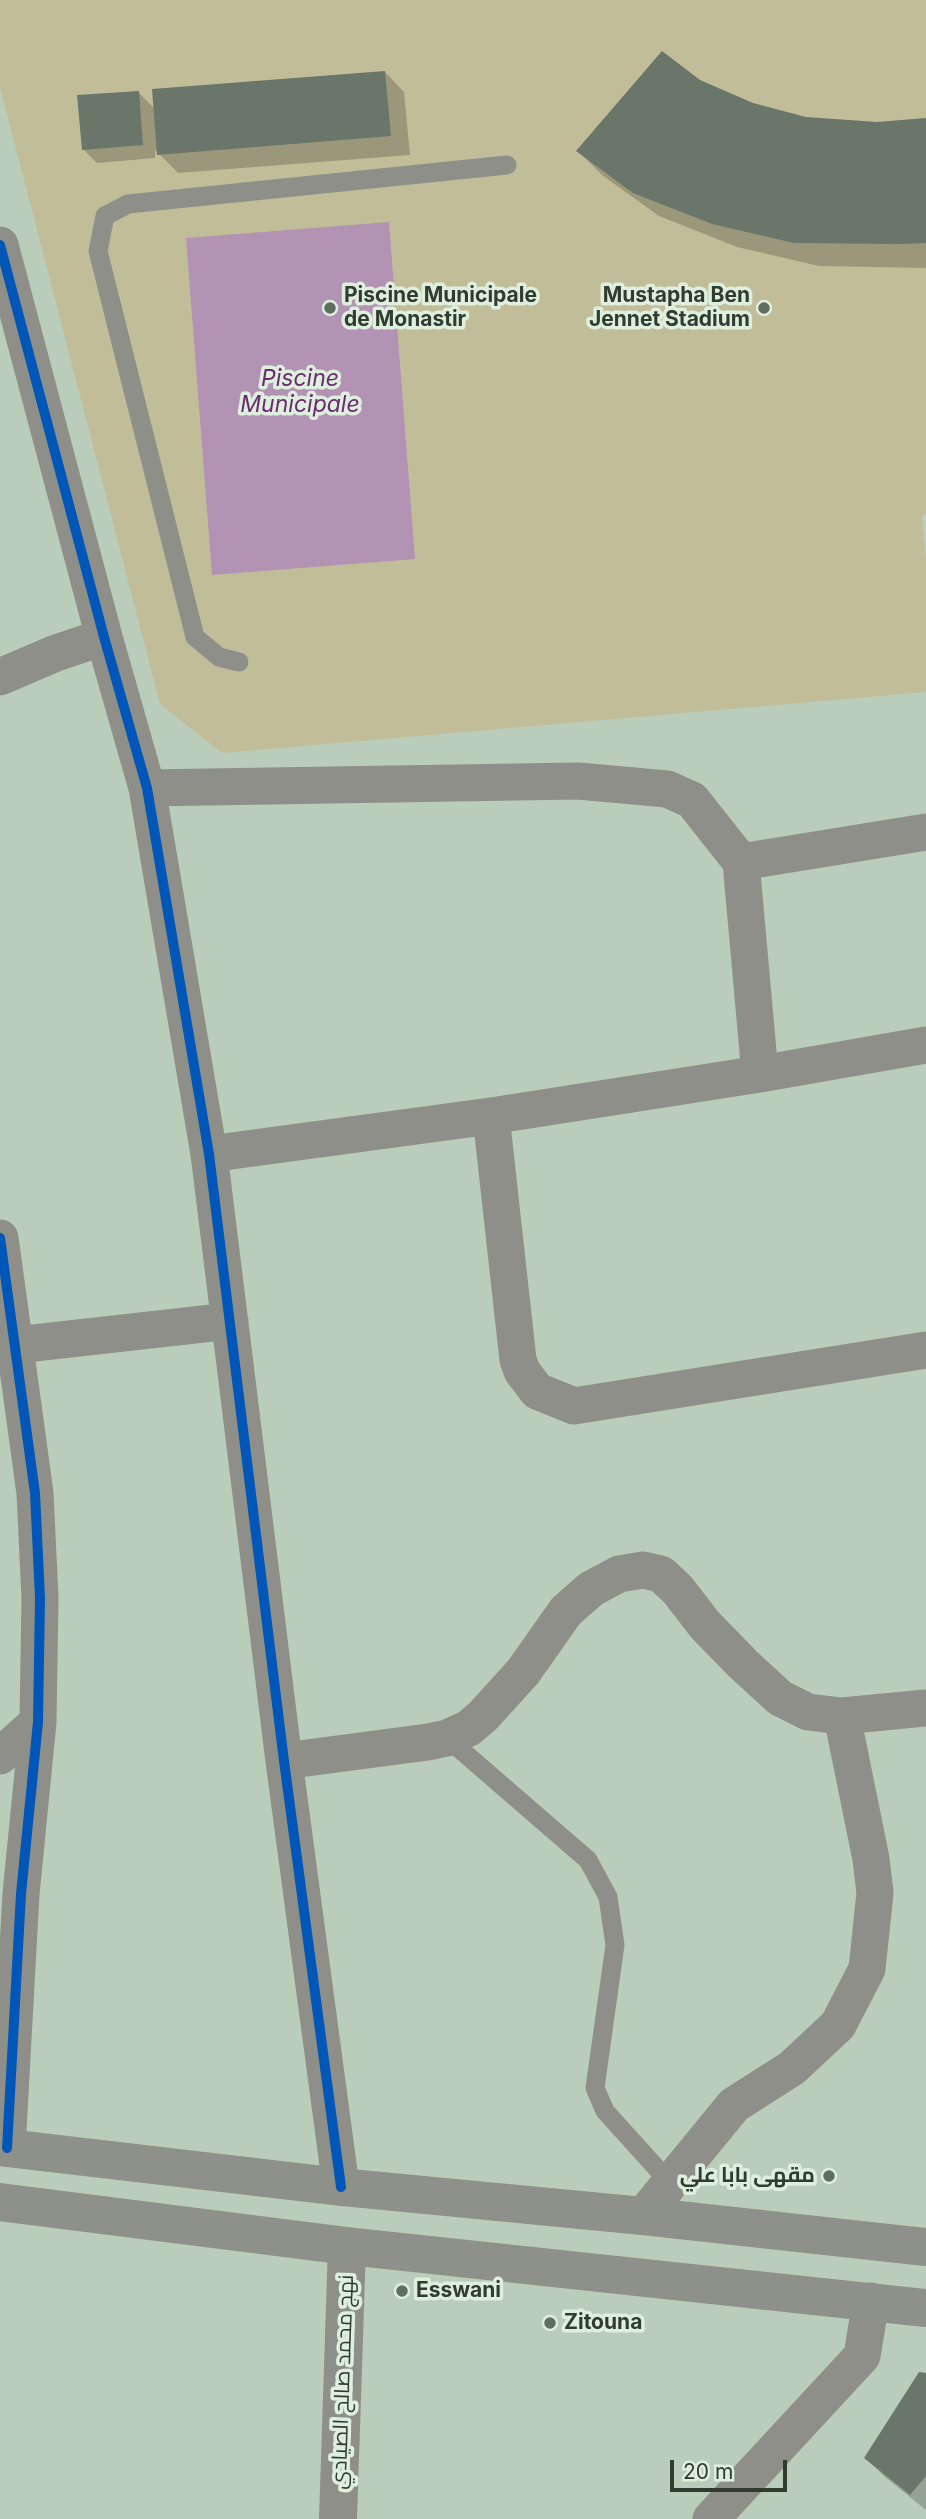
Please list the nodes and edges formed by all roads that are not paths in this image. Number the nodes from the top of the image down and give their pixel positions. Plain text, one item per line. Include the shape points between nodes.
1 (507, 165) dead end
2 (0, 245) edge
3 (104, 636) junction
4 (239, 662) dead end
5 (0, 677) edge
6 (147, 788) junction
7 (926, 832) edge
8 (741, 862) junction
9 (926, 1045) edge
10 (761, 1074) junction
11 (491, 1116) junction
12 (209, 1154) junction
13 (0, 1238) edge
14 (230, 1321) junction
15 (926, 1350) edge
16 (8, 1352) edge
17 (926, 1708) edge
18 (842, 1716) junction
19 (38, 1722) junction
20 (447, 1738) junction
21 (0, 1756) edge
22 (284, 1761) junction
23 (3, 2147) edge
24 (670, 2183) junction
25 (341, 2188) junction
26 (0, 2202) edge
27 (643, 2216) junction
28 (347, 2246) junction
29 (926, 2247) edge
30 (871, 2301) junction
31 (926, 2308) edge
32 (338, 2519) edge
33 (711, 2519) edge

1 - 4 lane via 128,204 105,216 98,251 195,637 219,657
2 - 3 street
3 - 5 street
3 - 6 street
6 - 8 street via 578,781 667,789 692,800
6 - 12 street
7 - 8 street
8 - 10 street
9 - 10 street
10 - 11 street
11 - 12 street
11 - 15 street via 518,1360 537,1391 574,1406
12 - 14 street
13 - 16 street
14 - 16 street
14 - 22 street
16 - 19 street via 35,1493 40,1598
17 - 18 street
18 - 20 street via 808,1712 780,1698 714,1635 661,1574 643,1570 619,1574 591,1589 566,1611 523,1672 484,1716
18 - 24 street via 875,1893 867,1969 838,2025 792,2068 734,2105
19 - 21 street
19 - 23 street
20 - 22 street
20 - 24 lane via 588,1860 608,1897 615,1945 595,2088 606,2111
22 - 25 street
23 - 25 main road
24 - 27 street
25 - 27 main road
26 - 28 main road
27 - 29 main road
28 - 30 main road
28 - 32 street, نهج محمد صالح الصيادي
30 - 31 main road
30 - 33 street via 862,2356

